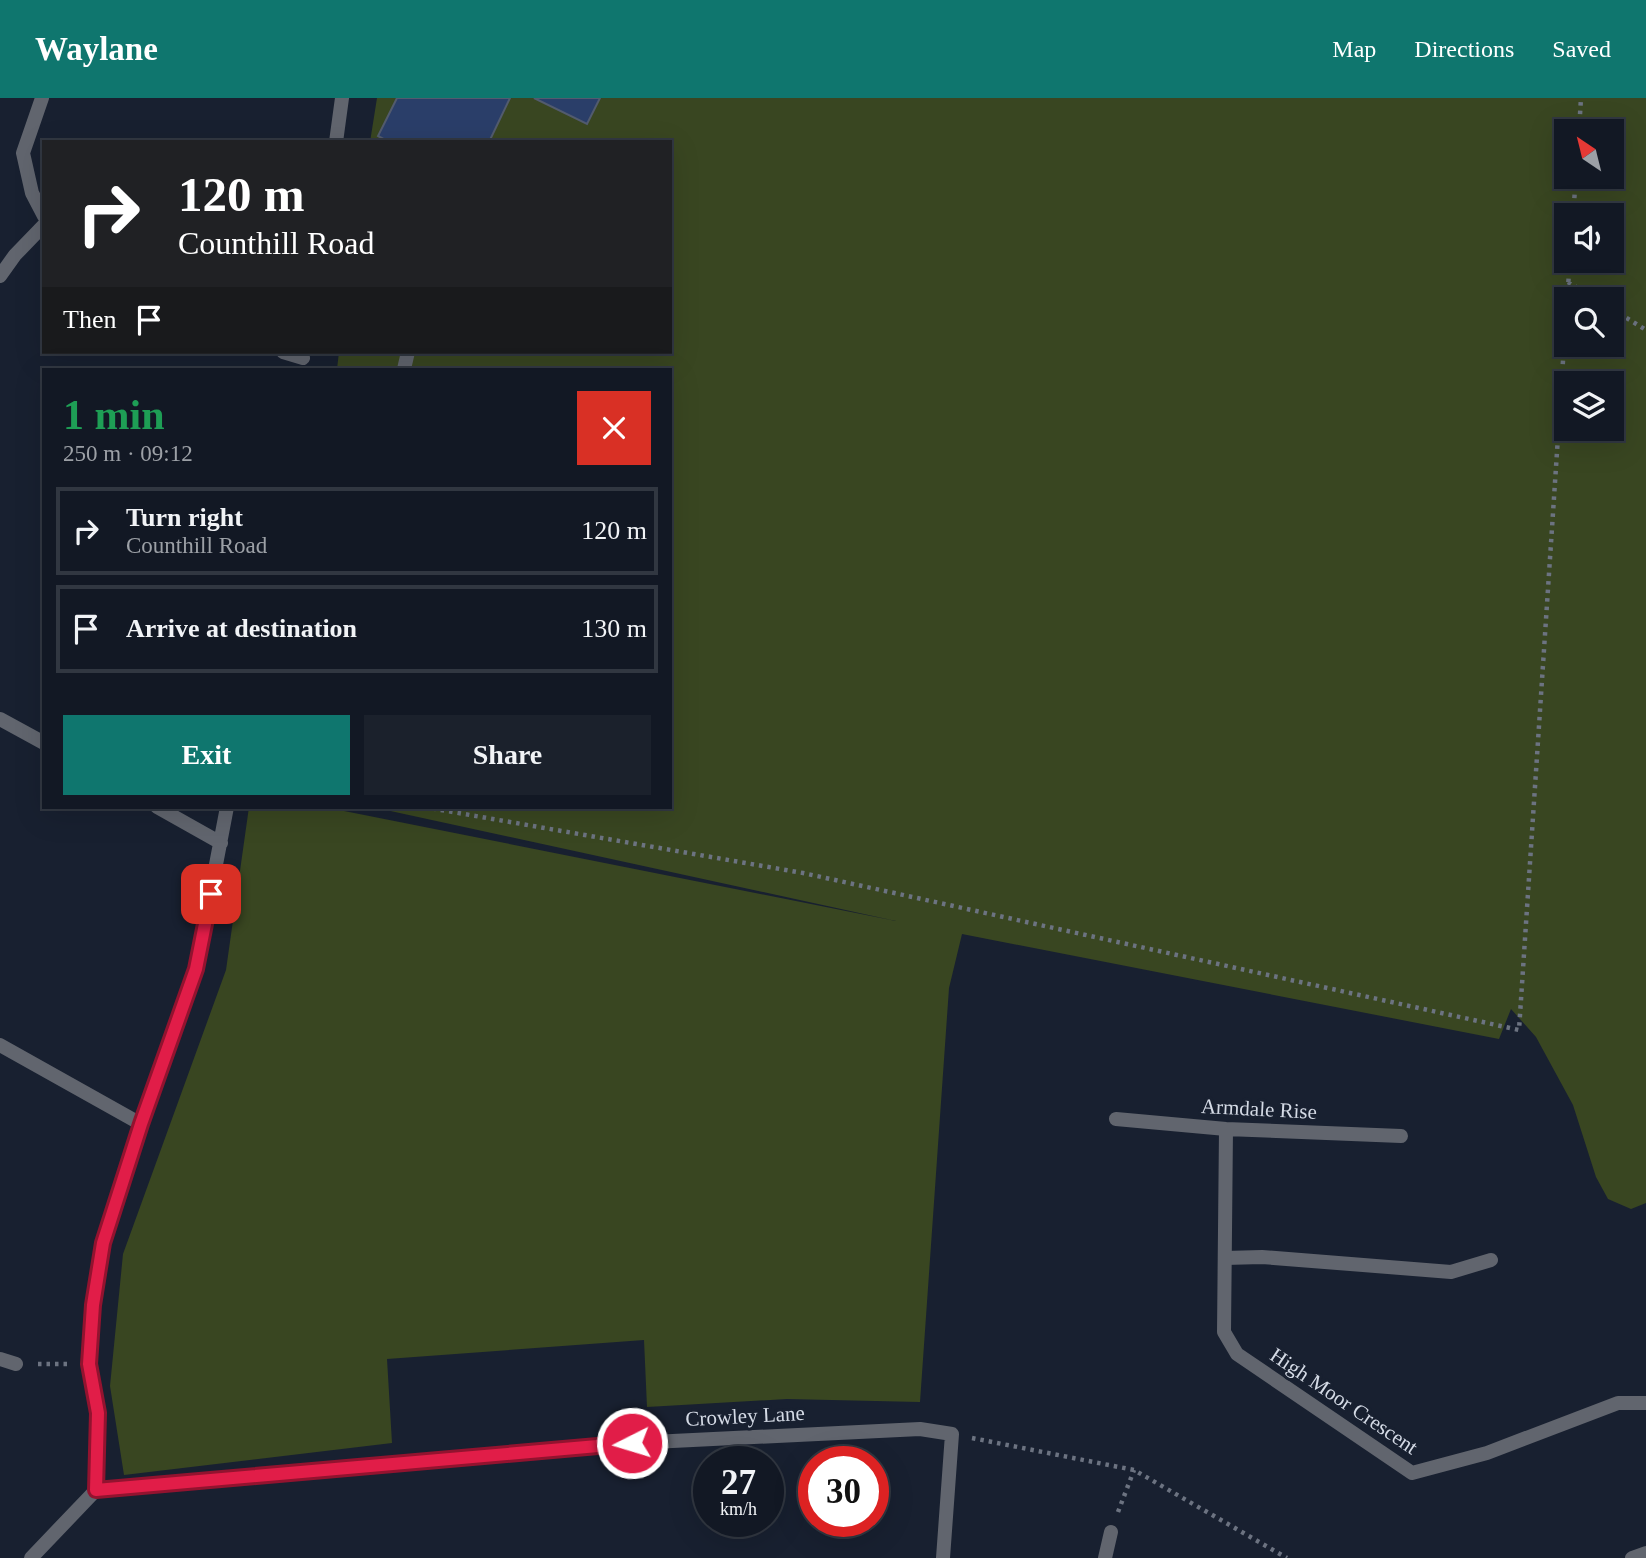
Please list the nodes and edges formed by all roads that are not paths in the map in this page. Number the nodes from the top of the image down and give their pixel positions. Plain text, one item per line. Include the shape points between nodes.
1 (42, 98) edge
2 (342, 98) edge
3 (336, 140) edge
4 (42, 212) edge
5 (42, 227) edge
6 (0, 276) edge
7 (0, 719) edge
8 (42, 742) edge
9 (161, 809) edge
10 (227, 809) edge
11 (221, 843) junction
12 (0, 1045) edge
13 (1116, 1118) dead end
14 (141, 1124) junction
15 (1226, 1129) junction
16 (1401, 1136) dead end
17 (1225, 1258) junction
18 (1490, 1260) dead end
19 (0, 1359) edge
20 (16, 1364) road end
21 (1646, 1403) edge
22 (96, 1490) junction
23 (1111, 1532) road end
24 (1646, 1553) edge
25 (31, 1558) edge
26 (943, 1558) edge
27 (1105, 1558) edge
28 (1632, 1558) edge

1 - 4 street via 23,152 32,193
2 - 3 street
5 - 6 street
7 - 8 street
9 - 11 street
10 - 11 street
11 - 14 street via 196,969
12 - 14 street
13 - 15 street, Armdale Rise
14 - 22 street via 103,1243 93,1305 89,1364 98,1413
15 - 16 street, Armdale Rise
15 - 17 street, High Moor Crescent
17 - 18 street via 1451,1272
17 - 21 street, High Moor Crescent via 1224,1332 1237,1354 1412,1473 1487,1453 1618,1403
19 - 20 street
22 - 25 street
22 - 26 street, Crowley Lane via 632,1443 920,1429 952,1434
23 - 27 street
24 - 28 street

